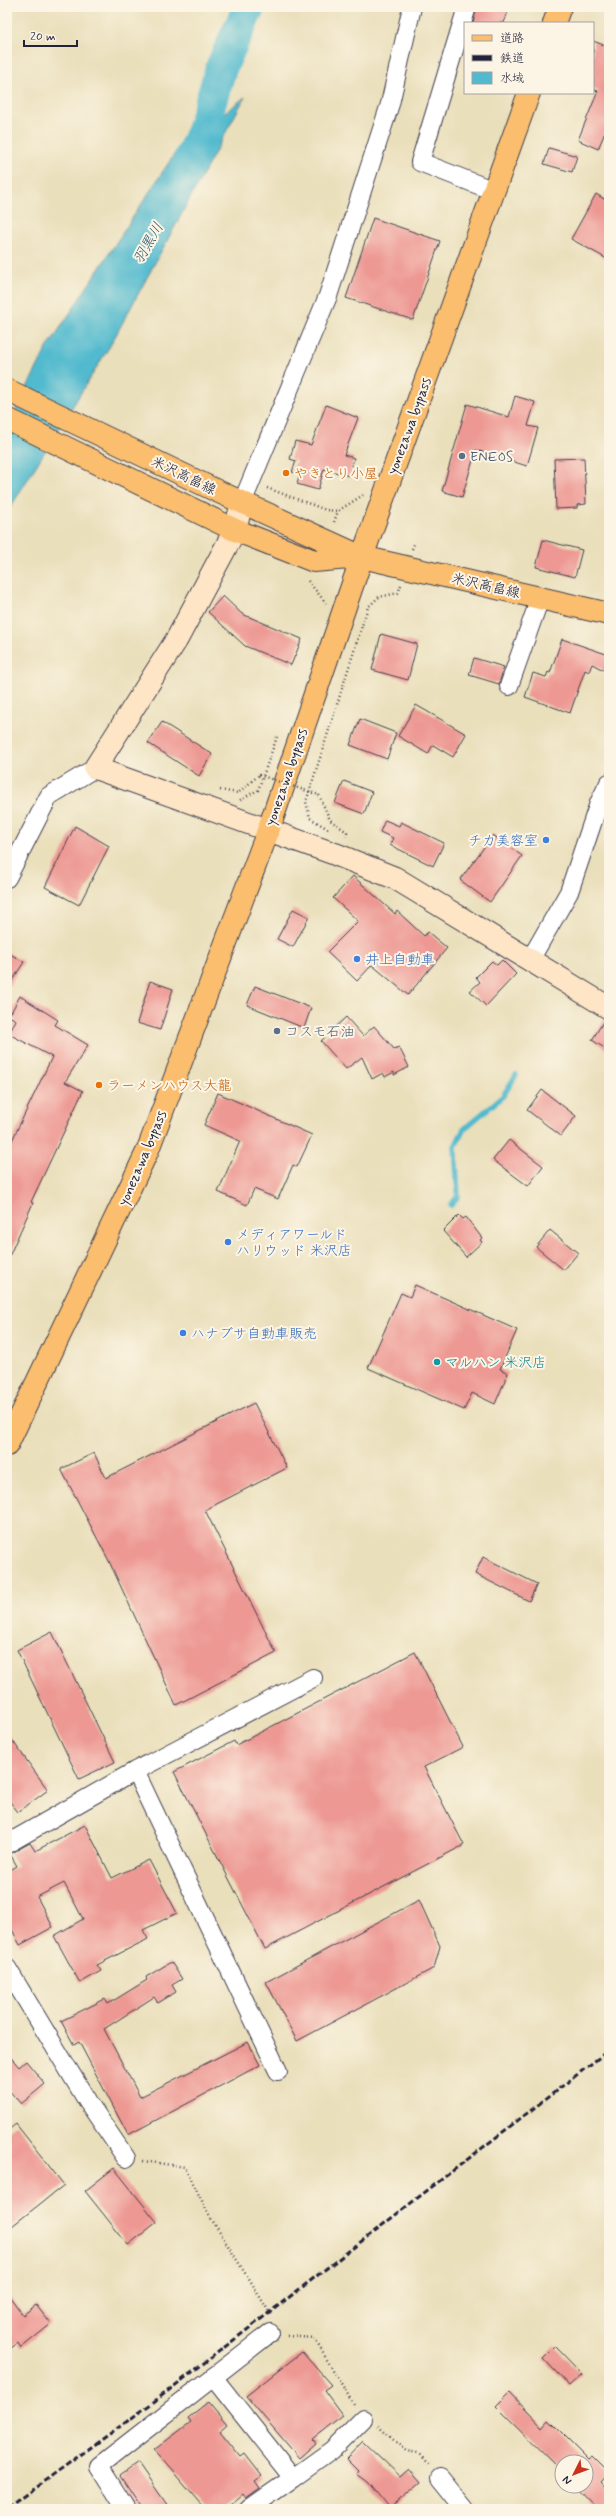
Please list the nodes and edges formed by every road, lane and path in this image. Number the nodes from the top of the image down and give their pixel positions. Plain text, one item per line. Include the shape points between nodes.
1 (412, 7) edge
2 (467, 7) edge
3 (560, 7) edge
4 (554, 22) edge
5 (529, 94) edge
6 (494, 191) junction
7 (7, 390) edge
8 (7, 419) edge
9 (250, 482) junction
10 (366, 492) dead end
11 (242, 503) junction
12 (235, 530) junction
13 (362, 557) junction
14 (311, 583) dead end
15 (398, 593) dead end
16 (540, 598) junction
17 (324, 611) dead end
18 (609, 614) edge
19 (509, 686) dead end
20 (280, 730) dead end
21 (95, 768) junction
22 (609, 783) edge
23 (214, 789) dead end
24 (232, 799) dead end
25 (268, 831) junction
26 (333, 832) dead end
27 (338, 836) dead end
28 (7, 878) edge
29 (530, 960) junction
30 (609, 1008) edge
31 (7, 1445) edge
32 (313, 1678) dead end
33 (135, 1771) junction
34 (7, 1844) edge
35 (7, 1968) edge
36 (278, 2071) dead end
37 (126, 2158) joint
38 (276, 2328) junction
39 (213, 2377) junction
40 (364, 2416) junction
41 (293, 2478) junction
42 (440, 2478) joint
43 (126, 2509) edge
44 (249, 2509) edge
45 (465, 2509) edge

1 - 9 street via 390,104 328,296
2 - 6 street via 420,162
3 - 4 main road
5 - 6 main road, yonezawa bypass
6 - 13 main road, yonezawa bypass
7 - 11 main road, 米沢高畠線
8 - 12 main road, 米沢高畠線
9 - 10 path via 326,510 338,511
9 - 11 street
11 - 12 street
11 - 13 main road, 米沢高畠線
12 - 13 main road, 米沢高畠線 via 314,561
12 - 21 street via 177,639
13 - 16 main road, 米沢高畠線
13 - 25 main road, yonezawa bypass
14 - 17 path via 327,603
15 - 26 path via 379,597 368,607 306,802 310,818
16 - 18 main road, 米沢高畠線
16 - 19 street
20 - 24 path via 258,790 239,800
21 - 25 street
21 - 28 street via 49,796
22 - 29 street via 599,803 569,892
23 - 27 path, bridge via 238,793 259,775 319,795 330,820 347,832 344,840
25 - 29 street via 395,878
25 - 31 main road, yonezawa bypass via 148,1152
29 - 30 street
32 - 33 street
33 - 34 street
33 - 36 street
35 - 37 street via 88,2102
37 - 38 path via 185,2167 209,2215
38 - 39 street
38 - 40 path via 314,2338 350,2402
39 - 41 street
39 - 43 street via 100,2466
40 - 41 street via 332,2450
40 - 42 path via 406,2451 418,2453
41 - 44 street
42 - 45 street

